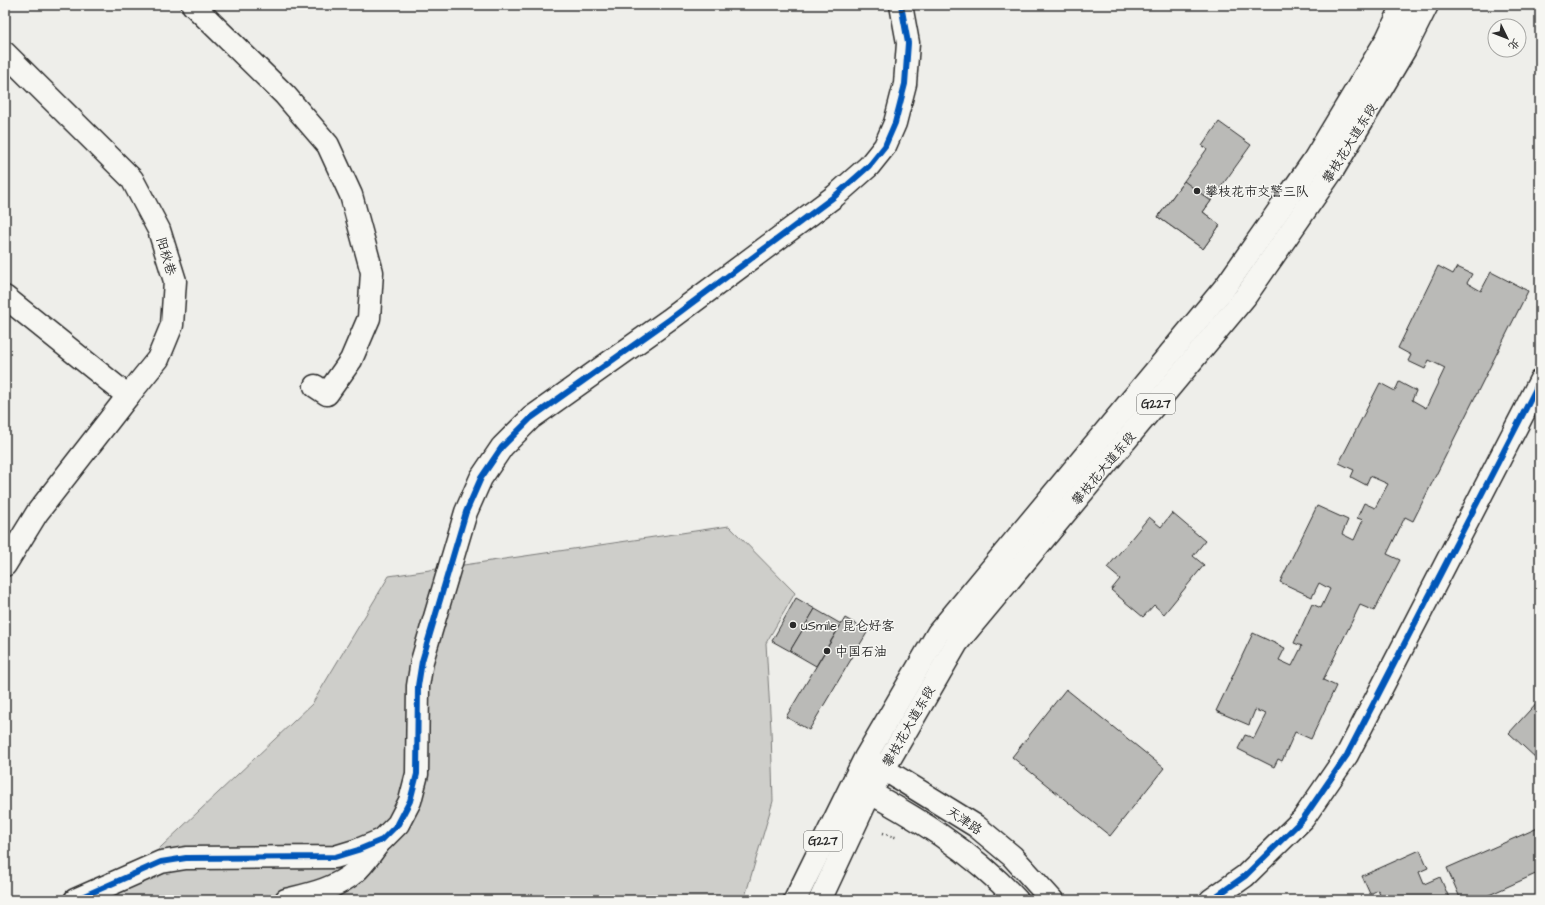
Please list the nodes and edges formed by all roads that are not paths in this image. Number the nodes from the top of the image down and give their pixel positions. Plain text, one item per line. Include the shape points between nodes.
1 (193, 5) edge
2 (901, 5) edge
3 (1403, 5) edge
4 (1427, 5) edge
5 (5, 53) edge
6 (5, 297) edge
7 (1540, 381) edge
8 (315, 386) dead end
9 (128, 396) junction
10 (5, 565) edge
11 (865, 758) junction
12 (884, 767) junction
13 (852, 782) junction
14 (870, 793) junction
15 (382, 840) junction
16 (75, 900) edge
17 (286, 900) edge
18 (795, 900) edge
19 (820, 900) edge
20 (1017, 900) edge
21 (1052, 900) edge
22 (1212, 900) edge

1 - 8 main road via 286,95 328,145 351,195 372,272 369,318 351,360 327,394
2 - 15 main road via 908,43 905,84 895,124 885,146 869,166 835,196 669,320 530,418 502,447 481,478 466,512 422,661 418,686 416,774 410,801 398,824
3 - 11 main road, 攀枝花大道东段 / G227 via 1387,39 1314,160 1226,286 938,633
4 - 12 main road, 攀枝花大道东段 / G227 via 1405,49 1334,170 1245,297 957,643
5 - 9 main road, 阳秋巷 via 132,180 159,230 175,281 172,324 158,359
6 - 9 main road
7 - 22 main road via 1347,755 1303,819 1245,876
9 - 10 main road, 阳秋巷 via 37,514
11 - 12 main road, 天津路
11 - 13 main road, 攀枝花大道东段 / G227
12 - 14 main road, 攀枝花大道东段 / G227
12 - 21 main road, 天津路 via 976,826 1012,856
13 - 14 main road
13 - 18 main road, 攀枝花大道东段 / G227
14 - 19 main road, 攀枝花大道东段 / G227
14 - 20 main road via 959,846 996,877
15 - 16 main road via 335,856 186,858 161,862
15 - 17 main road via 355,871 338,884

